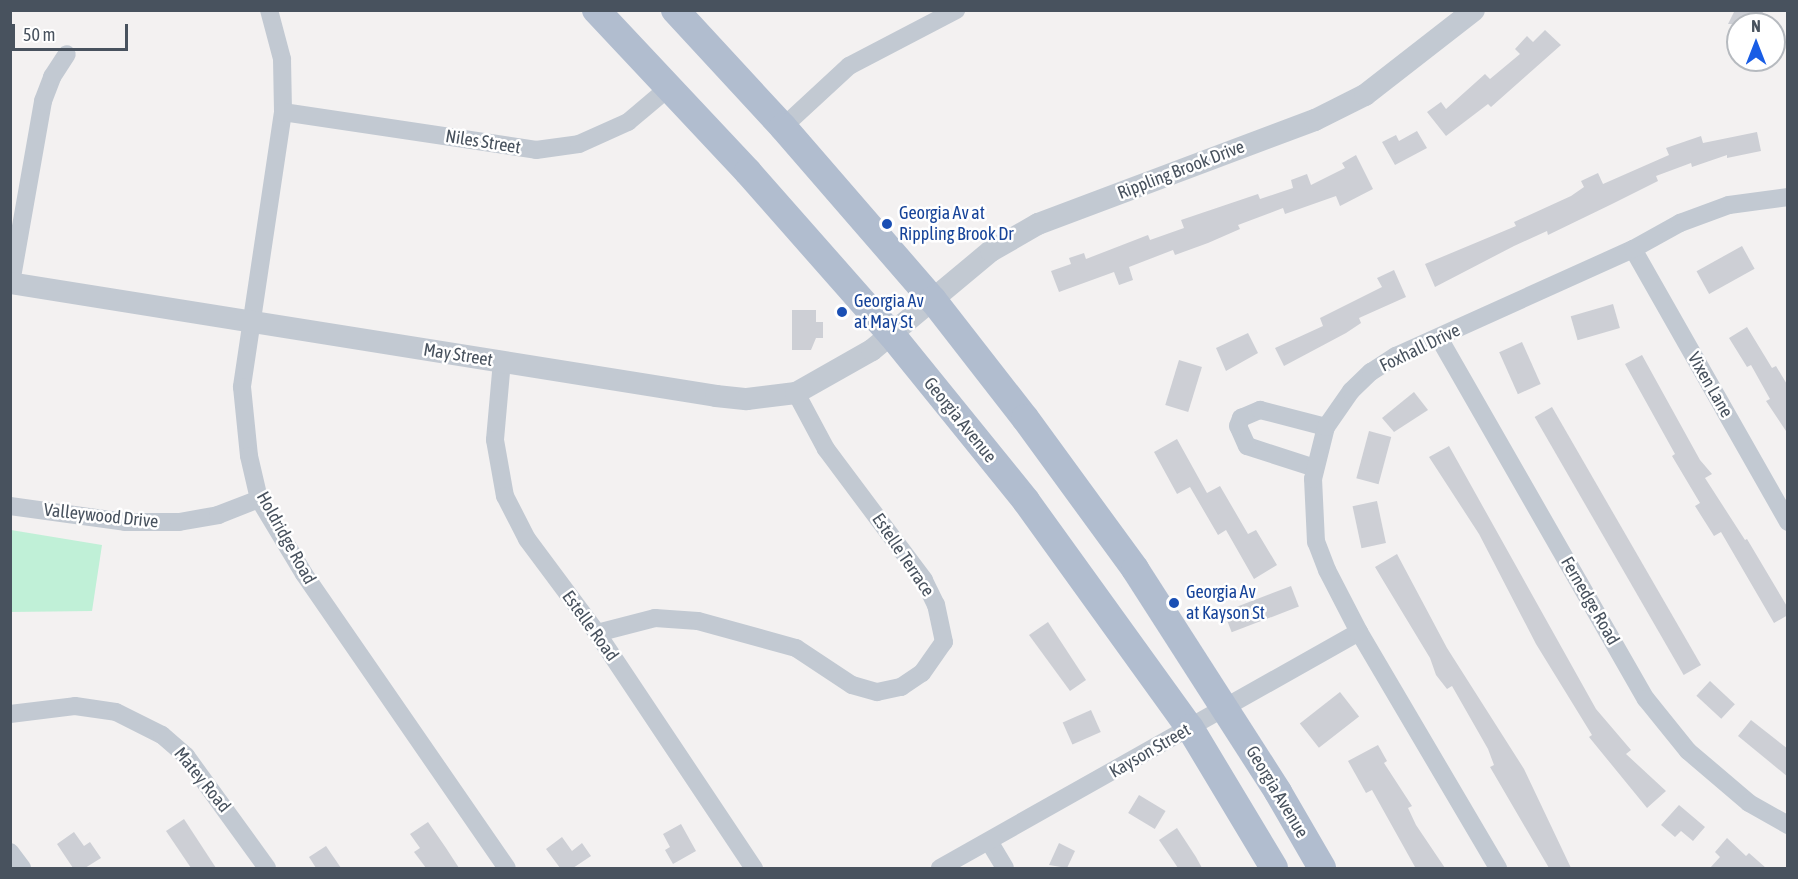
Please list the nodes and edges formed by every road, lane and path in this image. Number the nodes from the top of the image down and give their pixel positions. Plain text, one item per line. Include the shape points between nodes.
1 (269, 10) edge
2 (596, 10) edge
3 (675, 10) edge
4 (956, 10) edge
5 (1474, 10) edge
6 (67, 54) dead end
7 (667, 89) junction
8 (283, 112) junction
9 (783, 127) junction
10 (1788, 197) edge
11 (1633, 249) junction
12 (10, 284) edge
13 (933, 300) junction
14 (252, 322) junction
15 (891, 334) junction
16 (1438, 338) junction
17 (502, 361) junction
18 (796, 393) junction
19 (1326, 427) junction
20 (1315, 468) junction
21 (259, 499) junction
22 (10, 506) edge
23 (1788, 522) edge
24 (1359, 632) junction
25 (597, 633) junction
26 (1226, 709) junction
27 (10, 714) edge
28 (1190, 728) junction
29 (1788, 825) edge
30 (990, 843) junction
31 (10, 852) edge
32 (22, 868) edge
33 (267, 868) edge
34 (507, 868) edge
35 (754, 868) edge
36 (940, 868) edge
37 (1005, 868) edge
38 (1274, 868) edge
39 (1322, 868) edge
40 (1498, 868) edge

1 - 8 street, Holdridge Road via 282,59
2 - 7 main road, Georgia Avenue
3 - 9 main road, Georgia Avenue
4 - 9 street via 849,66
5 - 13 street, Rippling Brook Drive via 1365,95 1315,120 1038,224 991,251
6 - 12 street via 43,101
7 - 8 street, Niles Street via 628,122 579,144 536,150
7 - 15 main road, Georgia Avenue via 748,171
8 - 14 street, Holdridge Road
9 - 13 main road, Georgia Avenue
10 - 11 street, Foxhall Drive via 1729,205 1680,223
11 - 16 street, Foxhall Drive
11 - 23 street, Vixen Lane
12 - 14 street, May Street
13 - 15 street, Rippling Brook Drive
13 - 26 main road, Georgia Avenue via 1121,550
14 - 17 street, May Street
14 - 21 street, Holdridge Road via 242,387 249,456
15 - 18 street, May Street via 842,369
15 - 28 main road, Georgia Avenue via 1026,501
16 - 19 street, Foxhall Drive via 1371,372
16 - 29 street, Fernedge Road via 1646,699 1688,751 1749,802
17 - 18 street, May Street via 716,396 747,399
17 - 25 street, Estelle Road via 495,440 506,496 527,539
18 - 25 street, Estelle Terrace via 826,449 924,580 936,605 944,642 922,673 901,687 877,692 852,685 795,648 698,621 655,618
19 - 20 street, Foxhall Drive
19 - 20 street via 1260,410 1240,418 1238,426 1243,440 1256,451
20 - 24 street, Foxhall Drive via 1316,542
21 - 22 street, Valleywood Drive via 218,515 178,522 125,522
21 - 34 street, Holdridge Road via 304,574
24 - 26 street, Kayson Street
24 - 40 street, Foxhall Drive via 1379,660
25 - 35 street, Estelle Road
26 - 28 street, Kayson Street
26 - 39 main road, Georgia Avenue
27 - 33 street, Matey Road via 75,706 116,712 162,735 186,756
28 - 30 street, Kayson Street
28 - 38 main road, Georgia Avenue
30 - 36 street, Kayson Street
30 - 37 street
31 - 32 street

